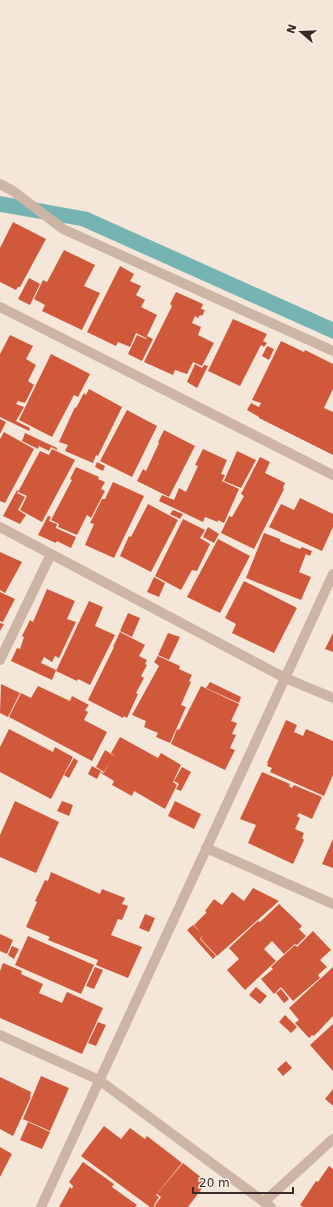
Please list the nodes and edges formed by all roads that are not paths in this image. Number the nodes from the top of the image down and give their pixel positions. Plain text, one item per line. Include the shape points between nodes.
1 (0, 184) edge
2 (0, 308) edge
3 (333, 351) edge
4 (333, 475) edge
5 (0, 527) edge
6 (51, 554) junction
7 (333, 574) edge
8 (0, 660) edge
9 (285, 678) junction
10 (333, 698) edge
11 (206, 848) junction
12 (333, 904) edge
13 (0, 1036) edge
14 (99, 1080) junction
15 (333, 1139) edge
16 (268, 1205) edge
17 (41, 1207) edge

1 - 3 street via 63,229
2 - 4 street
5 - 6 street
6 - 8 street
6 - 9 street
7 - 9 street
9 - 10 street
9 - 11 street
11 - 12 street
11 - 14 street
13 - 14 street
14 - 16 street
14 - 17 street
15 - 16 street

